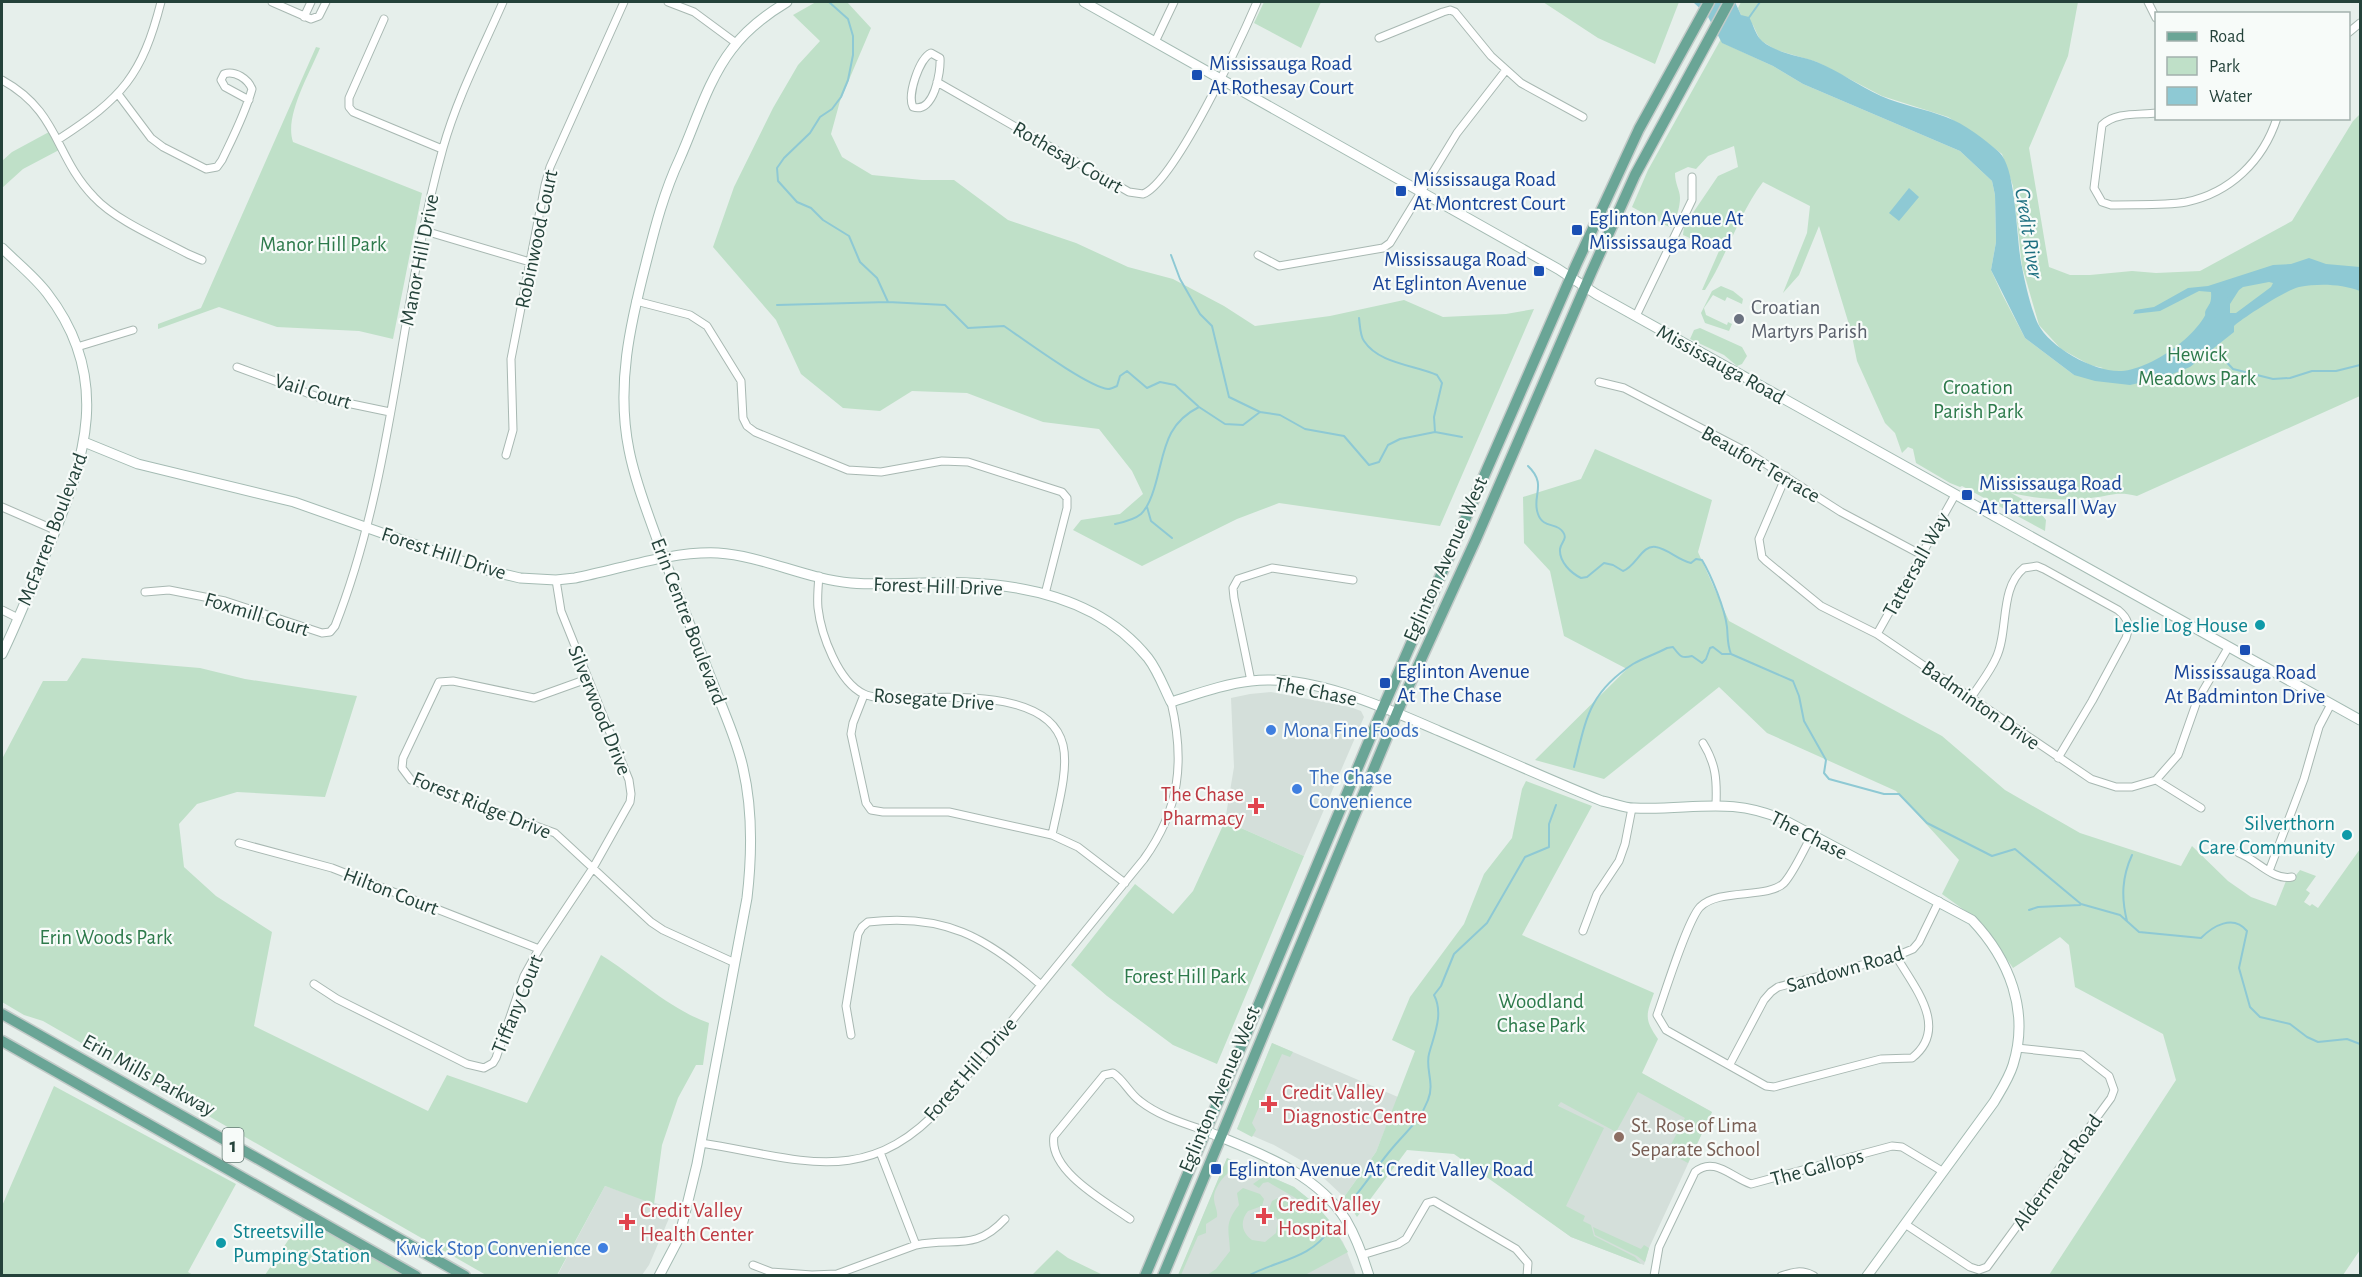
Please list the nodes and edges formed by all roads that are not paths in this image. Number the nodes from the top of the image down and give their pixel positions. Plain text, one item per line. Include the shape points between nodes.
1 (161, 2) edge
2 (272, 2) edge
3 (311, 2) edge
4 (326, 2) edge
5 (503, 2) edge
6 (624, 2) edge
7 (668, 2) edge
8 (787, 2) edge
9 (1084, 2) edge
10 (1174, 2) edge
11 (1256, 2) edge
12 (1709, 2) edge
13 (1729, 2) edge
14 (1096, 4) edge
15 (304, 17) junction
16 (384, 19) dead end
17 (1379, 38) dead end
18 (1155, 42) junction
19 (736, 44) junction
20 (1506, 70) junction
21 (2, 80) edge
22 (1220, 80) junction
23 (937, 82) junction
24 (118, 94) junction
25 (249, 100) junction
26 (2155, 113) edge
27 (1583, 117) dead end
28 (2276, 120) edge
29 (59, 140) junction
30 (442, 150) junction
31 (1692, 177) dead end
32 (1422, 193) junction
33 (424, 231) junction
34 (2, 250) edge
35 (1258, 255) dead end
36 (202, 260) dead end
37 (530, 262) junction
38 (1571, 278) junction
39 (1585, 287) junction
40 (636, 301) junction
41 (1636, 316) junction
42 (133, 330) dead end
43 (77, 347) junction
44 (237, 367) dead end
45 (1599, 382) dead end
46 (390, 411) junction
47 (84, 442) junction
48 (506, 455) dead end
49 (1786, 476) junction
50 (1955, 495) junction
51 (2, 507) edge
52 (368, 528) junction
53 (55, 530) junction
54 (1920, 554) junction
55 (664, 559) junction
56 (819, 576) junction
57 (556, 580) junction
58 (1353, 580) dead end
59 (145, 592) dead end
60 (1045, 594) junction
61 (2, 610) edge
62 (18, 618) junction
63 (1877, 634) junction
64 (2228, 648) junction
65 (2, 654) edge
66 (587, 679) junction
67 (1251, 681) junction
68 (864, 694) junction
69 (1971, 698) junction
70 (1171, 702) junction
71 (2331, 704) junction
72 (1383, 707) junction
73 (1398, 713) junction
74 (2361, 720) edge
75 (1703, 743) dead end
76 (2058, 758) junction
77 (2156, 780) junction
78 (1716, 804) junction
79 (1632, 808) junction
80 (2200, 808) dead end
81 (1052, 835) junction
82 (1812, 835) junction
83 (239, 843) dead end
84 (2239, 853) dead end
85 (593, 868) junction
86 (2269, 871) junction
87 (2292, 877) dead end
88 (1125, 883) junction
89 (1939, 901) junction
90 (1582, 931) dead end
91 (539, 949) junction
92 (1896, 956) junction
93 (735, 963) junction
94 (314, 984) dead end
95 (1041, 985) junction
96 (2, 1014) edge
97 (851, 1035) dead end
98 (2, 1041) edge
99 (2017, 1048) junction
100 (1730, 1064) junction
101 (1206, 1131) junction
102 (1220, 1137) junction
103 (701, 1143) junction
104 (880, 1152) junction
105 (1942, 1171) junction
106 (1005, 1219) dead end
107 (1130, 1219) dead end
108 (1905, 1224) junction
109 (916, 1245) junction
110 (1362, 1255) junction
111 (753, 1265) dead end
112 (416, 1275) edge
113 (465, 1275) edge
114 (659, 1275) edge
115 (1145, 1275) edge
116 (1163, 1275) edge
117 (1369, 1275) edge
118 (1527, 1275) edge
119 (1654, 1275) edge
120 (1781, 1275) edge
121 (1814, 1275) edge
122 (1867, 1275) edge

1 - 24 street via 141,62
2 - 15 street
3 - 15 street
4 - 15 street via 316,18
5 - 30 street, Manor Hill Drive
6 - 37 street, Robinwood Court via 550,167
7 - 19 street via 694,12
8 - 19 street, Erin Centre Boulevard via 764,17
9 - 14 street, Mississauga Road
10 - 18 street
11 - 22 street
12 - 38 main road, Eglinton Avenue West via 1639,129
13 - 39 main road, Eglinton Avenue West via 1635,176
14 - 18 street, Mississauga Road
16 - 30 street via 349,98 350,107 353,112
17 - 20 street via 1450,10
18 - 22 street, Mississauga Road
19 - 40 street, Erin Centre Boulevard via 719,70 669,182
20 - 27 street via 1521,83
20 - 32 street via 1457,133
21 - 29 street via 30,99
22 - 23 street, Rothesay Court via 1184,145 1151,189 1139,195
22 - 32 street, Mississauga Road
23 - 23 street via 940,58 931,53 919,69 910,101 913,107 919,109 930,101
24 - 25 street via 157,143 206,169 217,167 222,160
24 - 29 street
25 - 25 street via 225,87 221,80 224,74 232,73 249,82
26 - 28 street via 2108,119 2102,125 2094,188 2102,202 2171,204 2209,194 2247,171
29 - 36 street via 81,181 102,206
30 - 33 street, Manor Hill Drive
31 - 41 street via 1692,200
32 - 35 street via 1395,237 1383,248 1279,266
32 - 38 street, Mississauga Road
33 - 37 street
33 - 46 street, Manor Hill Drive
34 - 43 street, McFarren Boulevard via 46,292
37 - 48 street, Robinwood Court via 511,359 513,430
38 - 39 street, Mississauga Road
38 - 72 main road, Eglinton Avenue West
39 - 41 street, Mississauga Road
39 - 73 main road, Eglinton Avenue West
40 - 55 street, Erin Centre Boulevard via 624,366 626,431 639,491
40 - 60 street via 690,315 707,326 741,381 743,418 755,432 855,471 881,472 942,461 968,462 1062,492 1067,508
41 - 50 street, Mississauga Road
42 - 43 street
43 - 47 street, McFarren Boulevard via 87,393
44 - 46 street, Vail Court via 318,397
45 - 49 street, Beaufort Terrace via 1624,388
46 - 52 street, Manor Hill Drive
47 - 52 street, Forest Hill Drive via 124,460 268,494
47 - 53 street, McFarren Boulevard
49 - 54 street, Beaufort Terrace via 1841,512
49 - 63 street, Badminton Drive via 1759,539 1762,557 1821,606
50 - 54 street, Tattersall Way
50 - 64 street, Mississauga Road
51 - 53 street
52 - 57 street, Forest Hill Drive via 490,571
52 - 59 street, Foxmill Court via 335,626 327,633 225,601 169,590
53 - 62 street, McFarren Boulevard
54 - 63 street, Tattersall Way
55 - 56 street, Forest Hill Drive via 719,553
55 - 57 street, Forest Hill Drive
55 - 93 street, Erin Centre Boulevard via 731,730 748,793 751,863
56 - 60 street, Forest Hill Drive via 858,583 970,583
56 - 68 street, Rosegate Drive via 819,615 833,659 846,679
57 - 66 street, Silverwood Drive via 561,611
58 - 67 street via 1272,568 1238,579 1233,588 1234,598
60 - 70 street, Forest Hill Drive via 1095,612 1123,632 1149,659
61 - 62 street
62 - 65 street, McFarren Boulevard
63 - 69 street, Badminton Drive
64 - 71 street, Mississauga Road
64 - 77 street via 2197,701 2178,755
66 - 85 street, Silverwood Drive via 631,794
66 - 85 street, Forest Ridge Drive via 534,698 453,681 439,682 403,758 402,768 411,780 555,833
67 - 70 street, The Chase
67 - 72 street, The Chase via 1286,682 1349,694
68 - 81 street via 851,734 871,810 949,812
68 - 81 street, Rosegate Drive via 974,698 1026,707 1048,718 1058,732 1064,755
69 - 76 street, Badminton Drive
69 - 76 street via 1996,658 2004,637 2008,601 2024,568 2044,569 2118,610 2128,622 2126,639
70 - 88 street, Forest Hill Drive via 1179,740 1176,792 1159,837
71 - 74 street, Mississauga Road
71 - 86 street via 2319,727
72 - 73 street, The Chase
72 - 101 main road, Eglinton Avenue West
73 - 79 street, The Chase via 1584,794
73 - 102 main road, Eglinton Avenue West
75 - 78 street via 1717,777
76 - 77 street, Badminton Drive via 2091,779 2116,787
77 - 80 street
78 - 79 street, The Chase
78 - 82 street, The Chase via 1769,813
79 - 90 street via 1619,861 1598,894
81 - 88 street via 1078,847
82 - 89 street, The Chase
82 - 100 street via 1784,883 1715,899 1699,908 1660,1008 1658,1015 1666,1030
83 - 91 street, Hilton Court via 332,868
84 - 86 street
85 - 91 street, Tiffany Court
85 - 93 street, Forest Ridge Drive via 663,930
86 - 87 street
88 - 95 street, Forest Hill Drive
89 - 92 street, Sandown Road via 1919,942
89 - 99 street, The Chase via 1972,920 1994,944 2006,966 2018,1010
91 - 94 street, Tiffany Court via 524,976 496,1058 484,1068 421,1042
92 - 100 street, Sandown Road via 1778,987 1764,1000
92 - 100 street via 1929,1019 1929,1035 1912,1058 1881,1059 1774,1087
93 - 103 street, Erin Centre Boulevard
95 - 97 street via 1010,958 973,935 927,922 868,922 858,934 846,1006
95 - 104 street, Forest Hill Drive via 934,1115 912,1134
96 - 113 main road, Erin Mills Parkway / 1
98 - 112 main road, Erin Mills Parkway / 1
99 - 105 street, The Chase via 2013,1066 1994,1102
99 - 108 street, Aldermead Road via 2082,1055 2109,1076 2114,1090 2111,1098 1988,1267 1970,1267
101 - 102 street
101 - 107 street via 1158,1113 1138,1100 1121,1078 1113,1073 1104,1076 1054,1136 1053,1147 1071,1176
101 - 115 main road, Eglinton Avenue West
102 - 110 street via 1276,1161 1320,1191 1346,1220
102 - 116 main road, Eglinton Avenue West
103 - 104 street, Forest Hill Drive via 815,1163 834,1163
103 - 114 street, Erin Centre Boulevard via 679,1238
104 - 109 street
105 - 108 street, The Chase
105 - 119 street, The Gallops via 1902,1147 1892,1146 1751,1184 1712,1165 1703,1166 1695,1172 1659,1247
106 - 109 street via 978,1240
108 - 122 street, The Chase
109 - 111 street via 826,1275 771,1272
110 - 117 street
110 - 118 street via 1406,1239 1427,1203 1434,1201 1516,1249 1528,1263
120 - 121 street via 1797,1271

